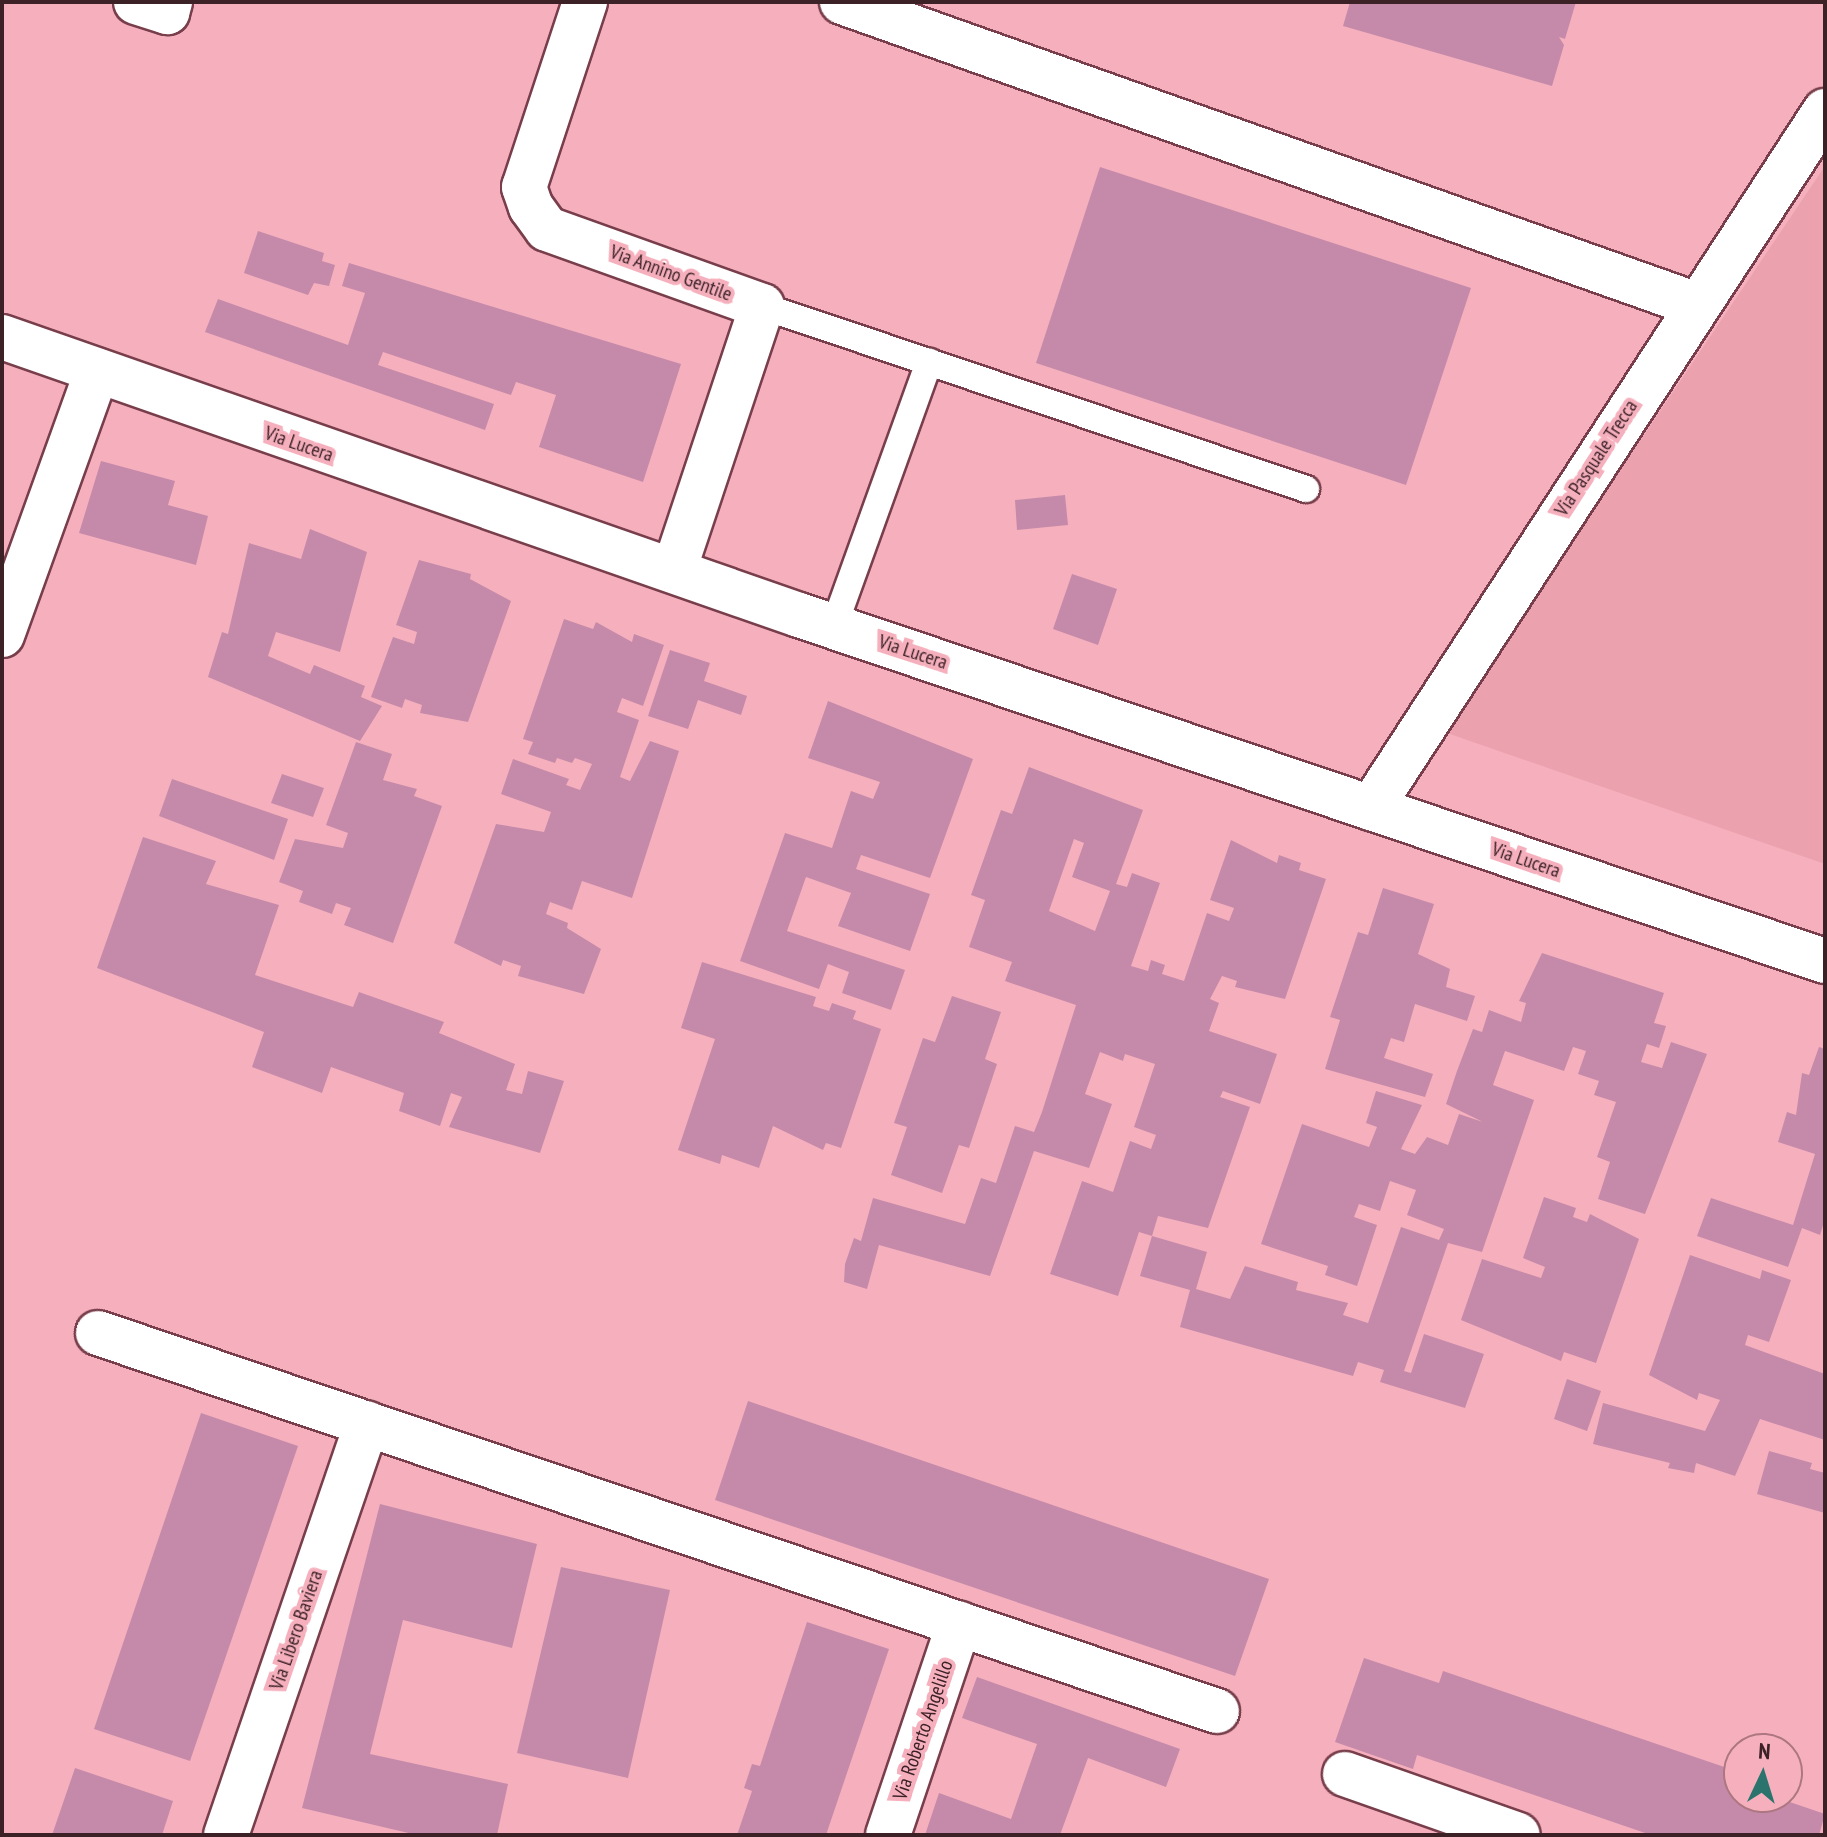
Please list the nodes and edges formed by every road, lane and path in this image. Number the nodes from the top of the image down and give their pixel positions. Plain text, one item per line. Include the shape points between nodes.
1 (136, 2) edge
2 (170, 2) edge
3 (585, 2) edge
4 (842, 2) edge
5 (912, 13) edge
6 (1825, 111) edge
7 (1697, 305) junction
8 (762, 306) junction
9 (2, 337) edge
10 (929, 362) junction
11 (97, 371) junction
12 (1306, 489) dead end
13 (674, 570) junction
14 (834, 626) junction
15 (2, 635) edge
16 (1371, 808) junction
17 (1825, 961) edge
18 (98, 1333) dead end
19 (367, 1424) junction
20 (959, 1624) junction
21 (1217, 1711) dead end
22 (1345, 1774) dead end
23 (226, 1835) edge
24 (888, 1835) edge
25 (1518, 1835) edge

1 - 2 street via 167,12
3 - 8 street, Via Annino Gentile via 524,187 531,207 547,229
4 - 5 street
5 - 7 street
6 - 7 street, Via Pasquale Trecca
7 - 16 street, Via Pasquale Trecca
8 - 10 lane
8 - 13 street
9 - 11 street, Via Lucera
10 - 12 lane
10 - 14 lane
11 - 13 street, Via Lucera
11 - 15 street
13 - 14 street, Via Lucera
14 - 16 street, Via Lucera
16 - 17 street, Via Lucera
18 - 19 street
19 - 20 street
19 - 23 street, Via Libero Baviera
20 - 21 street
20 - 24 street, Via Roberto Angelillo
22 - 25 street

